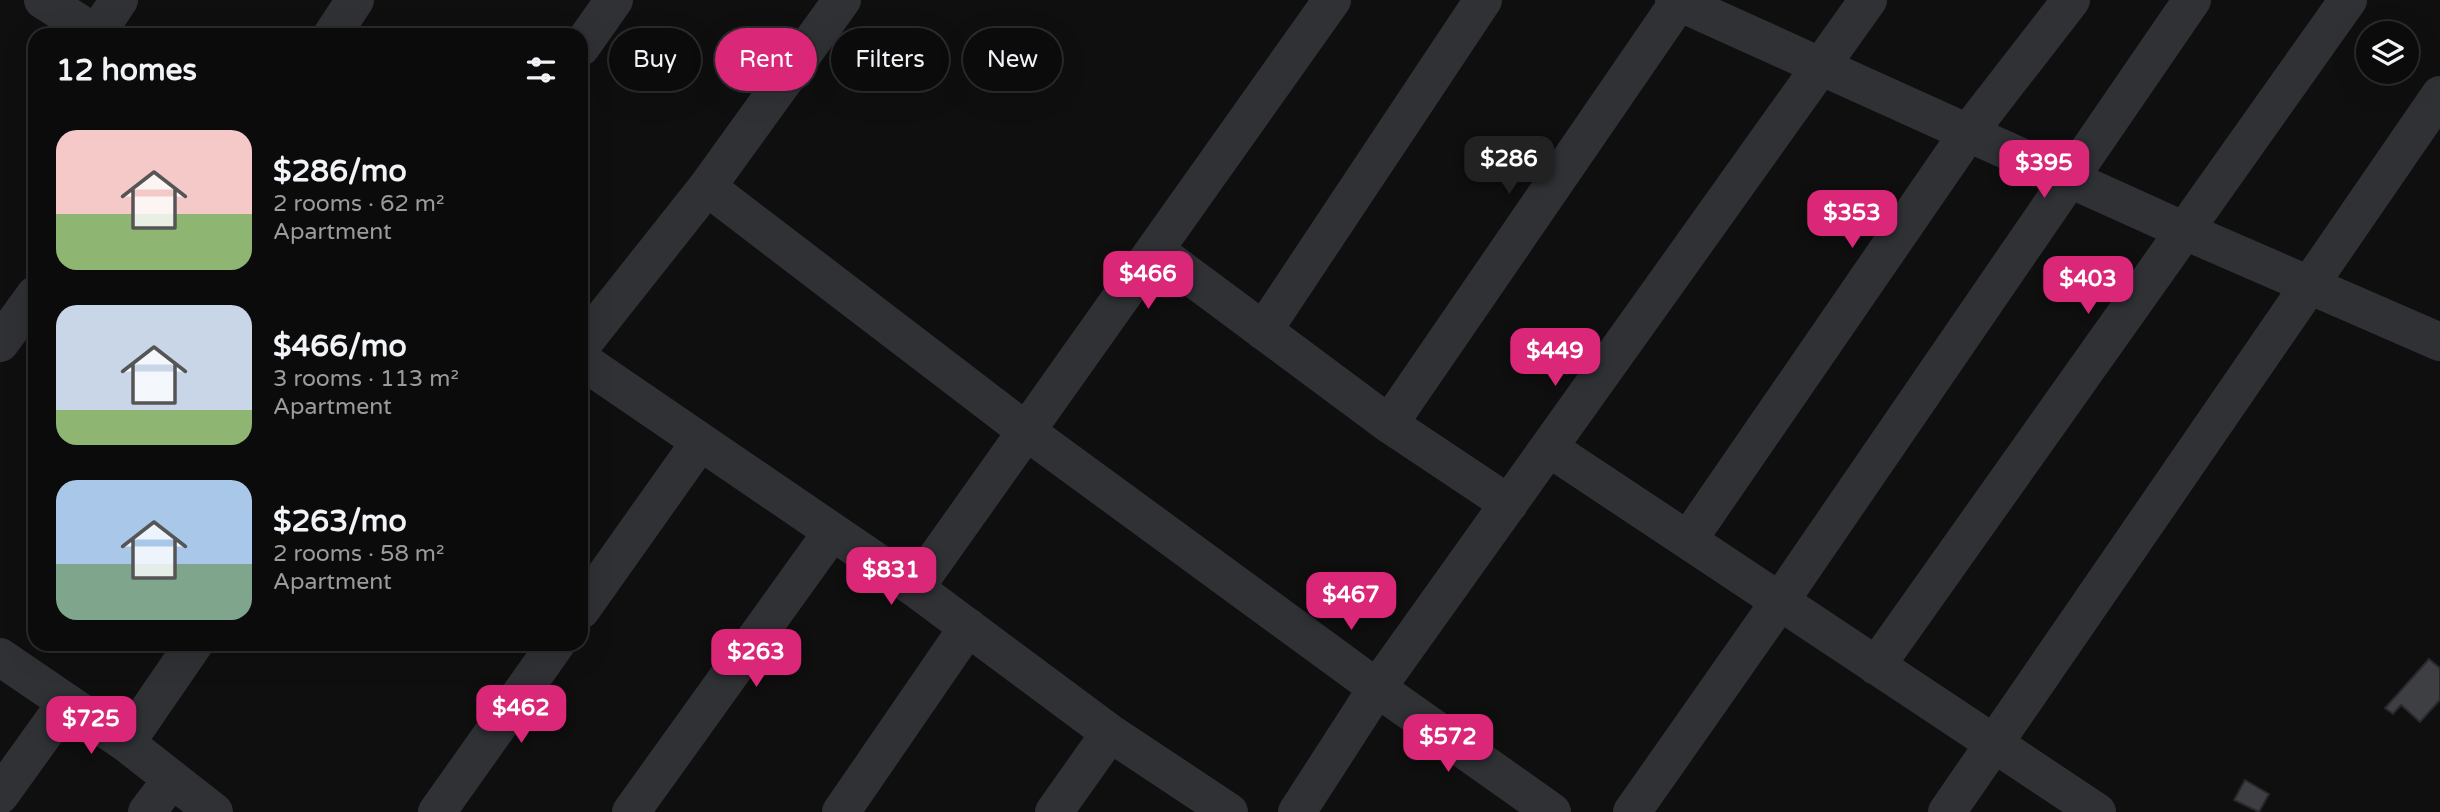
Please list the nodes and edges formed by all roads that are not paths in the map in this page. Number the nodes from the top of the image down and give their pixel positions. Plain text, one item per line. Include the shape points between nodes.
1 (43, 0) edge
2 (119, 0) edge
3 (355, 0) edge
4 (614, 0) edge
5 (1332, 0) edge
6 (1483, 0) edge
7 (1868, 0) edge
8 (2071, 0) edge
9 (2192, 0) edge
10 (2348, 0) edge
11 (1677, 1) edge
12 (825, 6) edge
13 (87, 28) edge
14 (101, 28) edge
15 (337, 28) edge
16 (588, 37) edge
17 (1822, 67) junction
18 (2440, 95) edge
19 (1968, 133) junction
20 (2070, 179) junction
21 (707, 187) junction
22 (2185, 231) junction
23 (1155, 250) junction
24 (2308, 286) junction
25 (28, 305) edge
26 (1263, 331) junction
27 (588, 337) edge
28 (2440, 342) edge
29 (0, 343) edge
30 (588, 365) edge
31 (1388, 424) junction
32 (1026, 431) junction
33 (700, 442) junction
34 (1549, 448) junction
35 (1509, 504) junction
36 (832, 532) junction
37 (1688, 540) junction
38 (915, 588) junction
39 (588, 600) edge
40 (1780, 601) junction
41 (968, 627) junction
42 (189, 651) edge
43 (551, 651) edge
44 (0, 657) edge
45 (1876, 666) junction
46 (1377, 688) junction
47 (66, 703) junction
48 (1110, 733) junction
49 (126, 743) junction
50 (1993, 743) junction
51 (172, 779) junction
52 (0, 794) edge
53 (147, 812) edge
54 (214, 812) edge
55 (437, 812) edge
56 (631, 812) edge
57 (841, 812) edge
58 (1054, 812) edge
59 (1230, 812) edge
60 (1297, 812) edge
61 (1552, 812) edge
62 (1632, 812) edge
63 (1947, 812) edge
64 (2097, 812) edge

1 - 13 street
2 - 14 street
3 - 15 street
4 - 16 street
5 - 23 street
6 - 26 street
7 - 17 street
8 - 19 street
9 - 20 street
10 - 22 street
11 - 17 street
11 - 31 street
12 - 21 street
17 - 19 street
17 - 34 street
18 - 24 street
19 - 20 street
19 - 37 street
20 - 22 street
20 - 40 street
21 - 27 street
21 - 32 street
22 - 24 street
22 - 45 street
23 - 26 street
23 - 32 street
24 - 28 street
24 - 50 street
25 - 29 street
26 - 31 street
30 - 33 street
31 - 35 street
32 - 38 street
32 - 46 street
33 - 36 street
33 - 39 street
34 - 35 street
34 - 37 street
35 - 46 street
36 - 38 street
36 - 56 street
37 - 40 street
38 - 41 street
40 - 45 street
40 - 62 street
41 - 48 street
41 - 57 street
42 - 49 street
43 - 55 street
44 - 47 street
45 - 50 street
46 - 60 street
46 - 61 street
47 - 49 street
47 - 52 street
48 - 58 street
48 - 59 street
49 - 51 street
50 - 63 street
50 - 64 street
51 - 53 street
51 - 54 street

